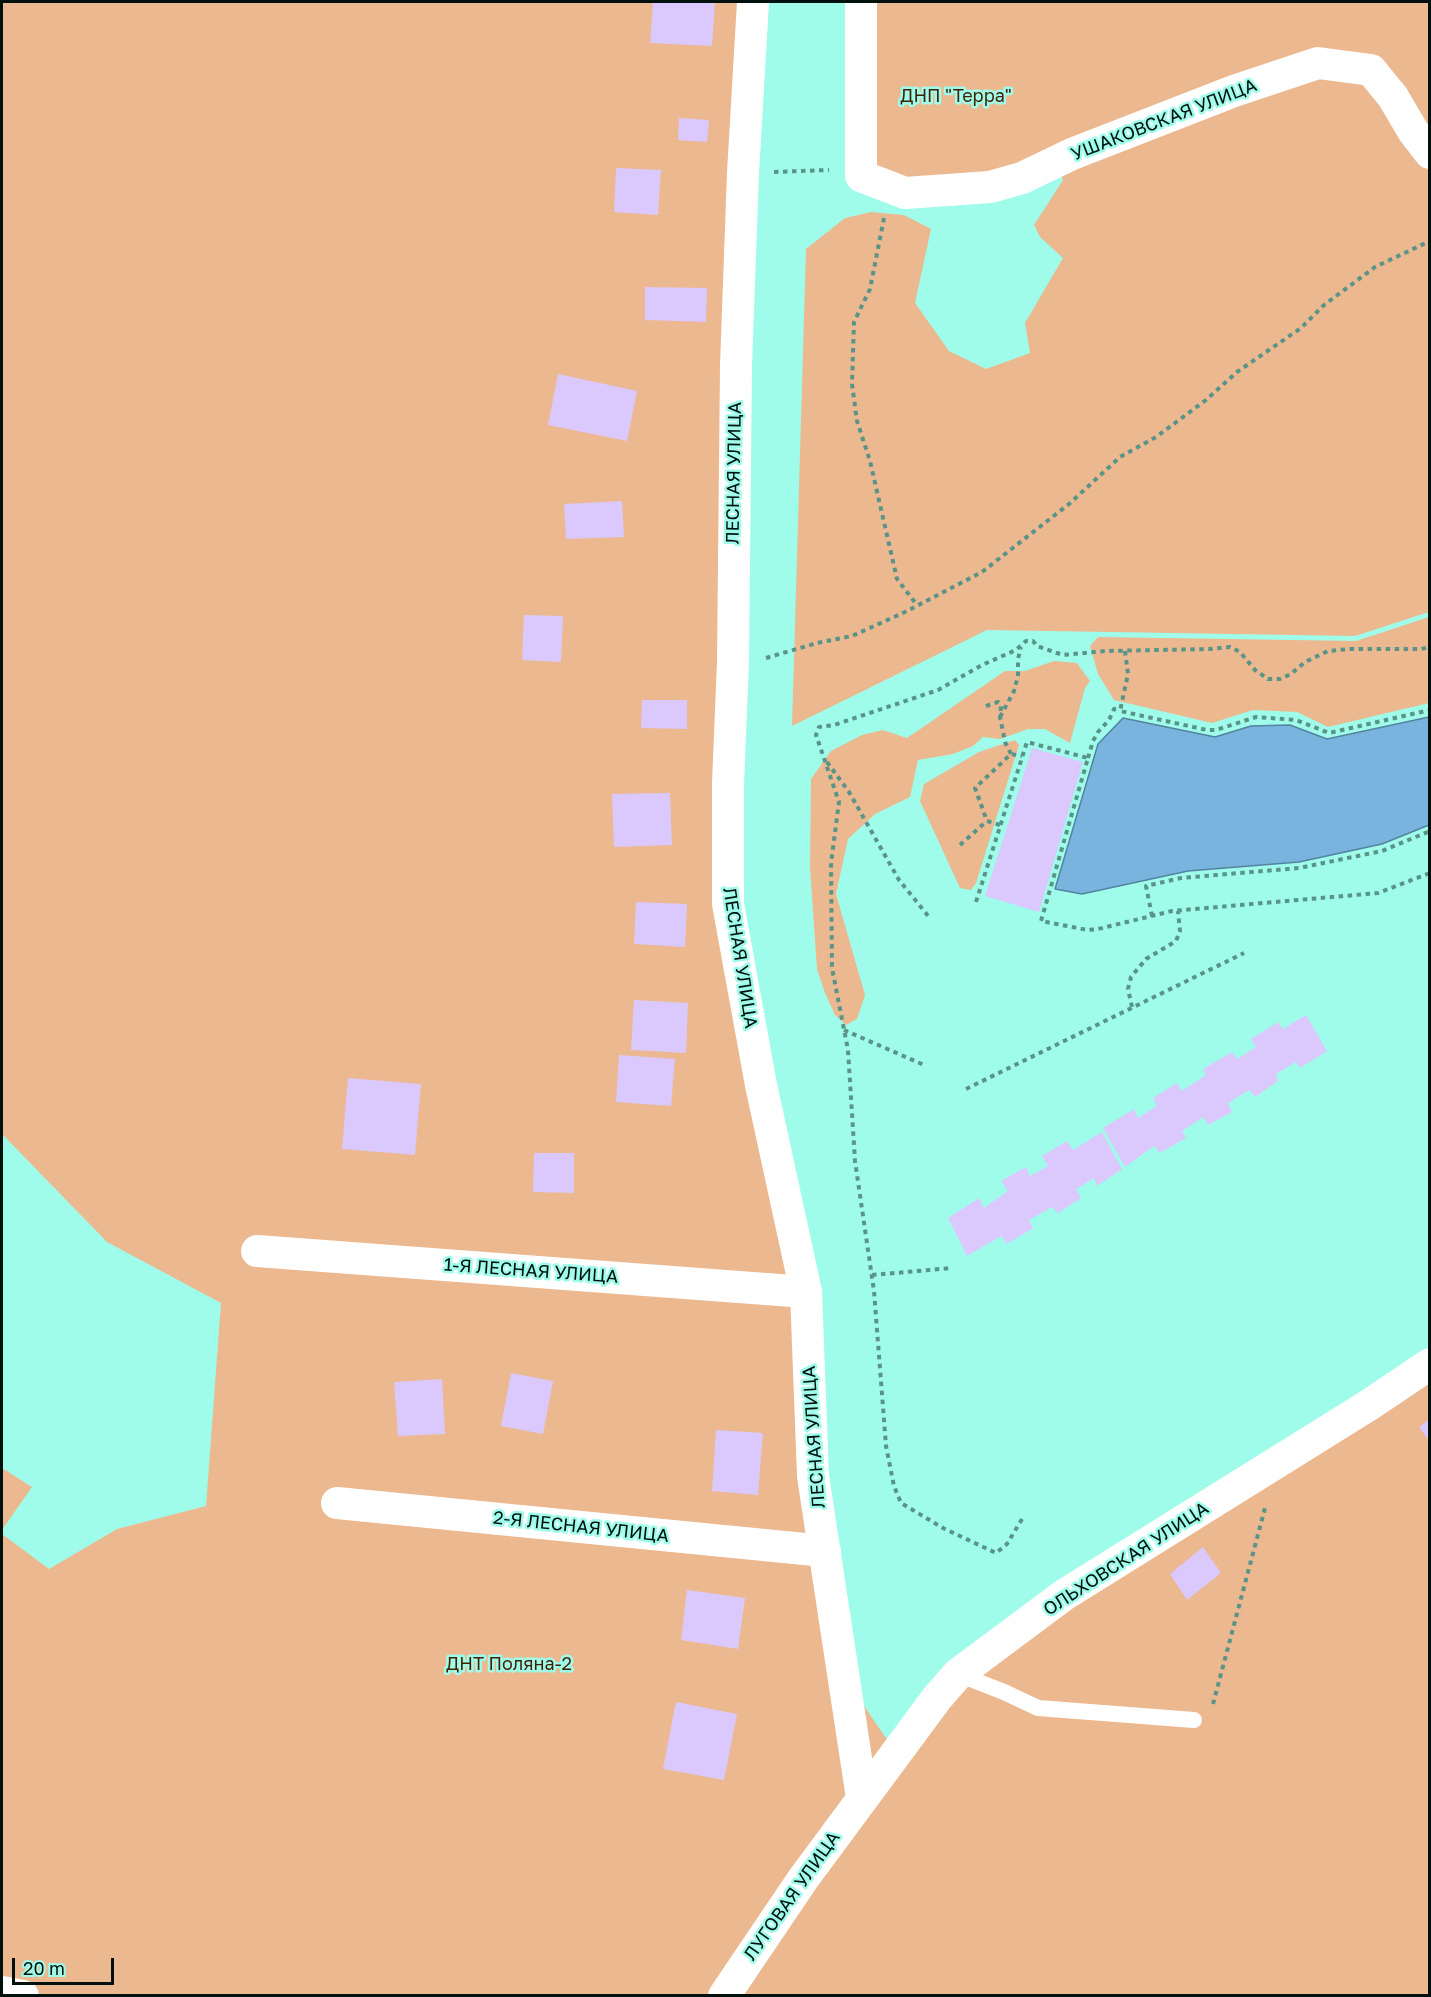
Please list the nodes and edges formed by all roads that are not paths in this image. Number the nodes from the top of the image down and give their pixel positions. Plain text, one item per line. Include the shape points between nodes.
1 (753, 2) edge
2 (861, 2) edge
3 (1430, 153) edge
4 (257, 1251) dead end
5 (806, 1292) junction
6 (1430, 1364) edge
7 (337, 1503) dead end
8 (825, 1551) junction
9 (958, 1674) junction
10 (1194, 1720) dead end
11 (862, 1798) junction
12 (2, 1992) edge
13 (23, 1995) edge
14 (724, 1995) edge

1 - 5 street, ЛЕСНАЯ УЛИЦА via 736,364 728,904 761,1085
2 - 3 street, УШАКОВСКАЯ УЛИЦА via 870,178 905,193 990,187 1022,178 1072,154 1234,91 1318,63 1371,70
4 - 5 street, 1-Я ЛЕСНАЯ УЛИЦА
5 - 8 street, ЛЕСНАЯ УЛИЦА via 813,1476
6 - 9 street, ОЛЬХОВСКАЯ УЛИЦА via 1064,1595
7 - 8 street, 2-Я ЛЕСНАЯ УЛИЦА
8 - 11 street, ЛЕСНАЯ УЛИЦА
9 - 10 lane via 1038,1708
9 - 11 street, ОЛЬХОВСКАЯ УЛИЦА
11 - 14 street, ЛУГОВАЯ УЛИЦА
12 - 13 street

